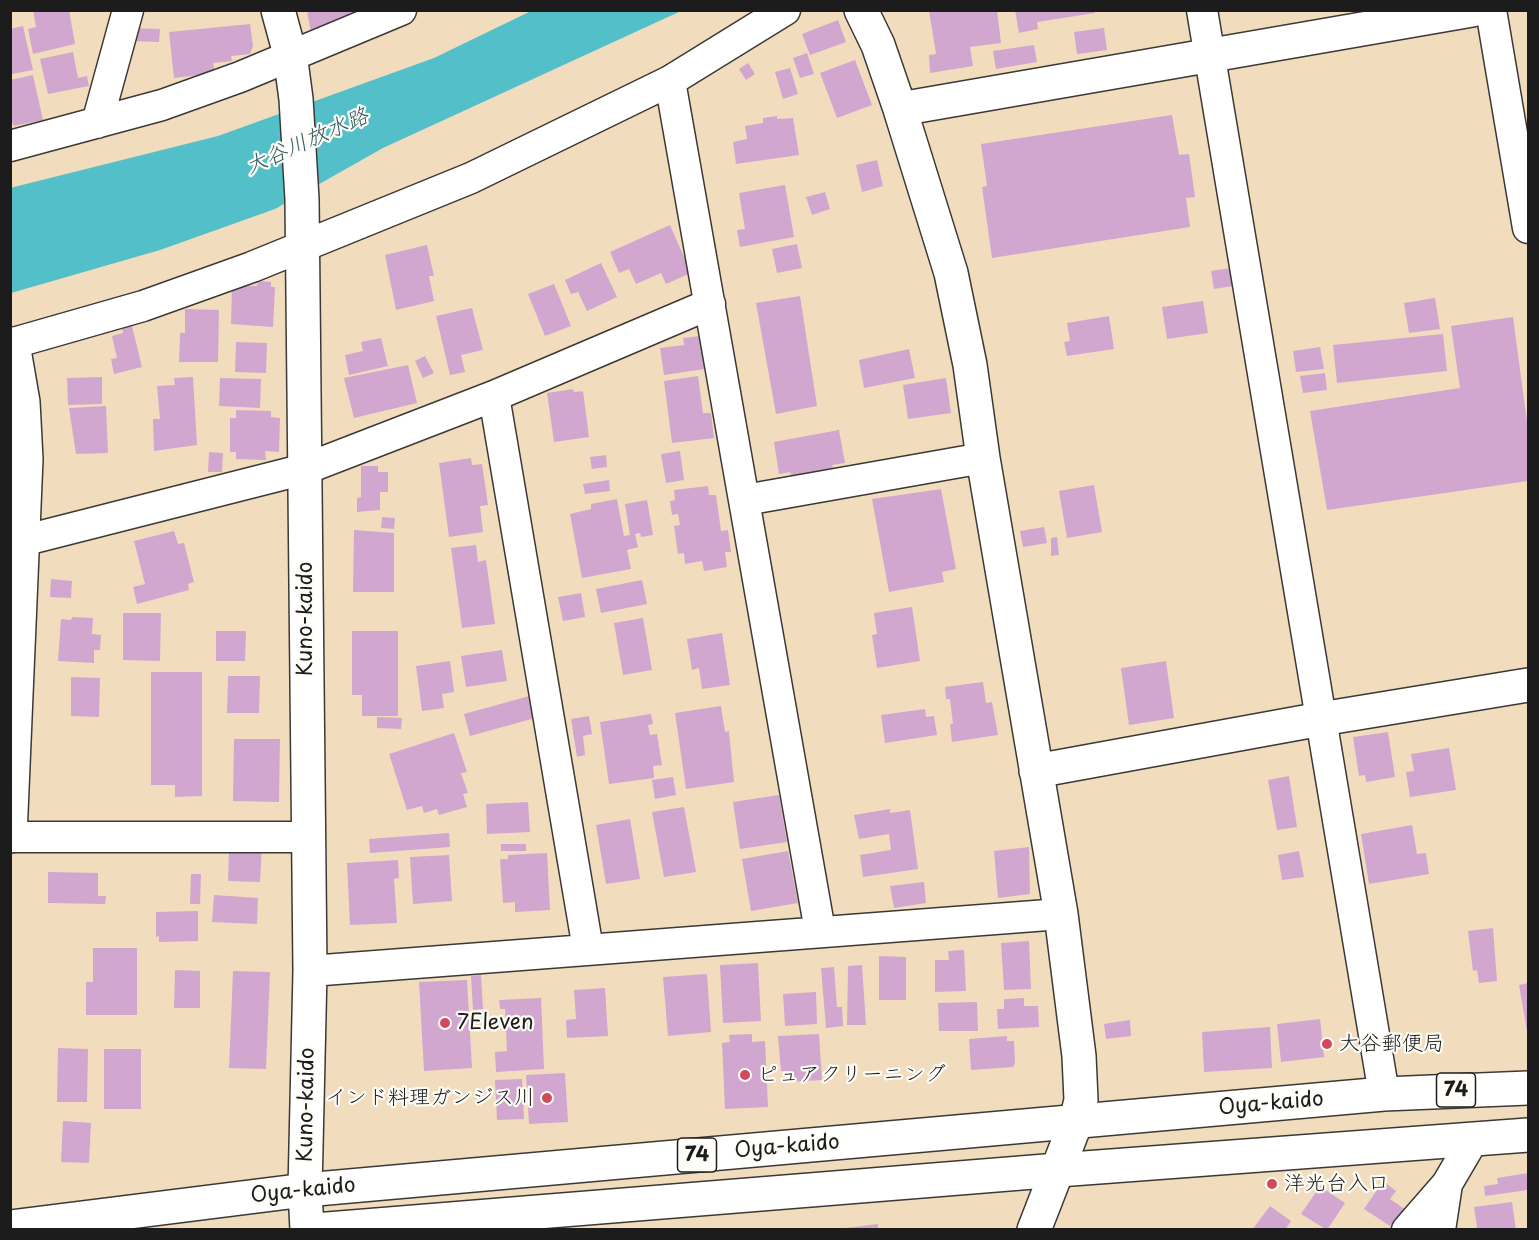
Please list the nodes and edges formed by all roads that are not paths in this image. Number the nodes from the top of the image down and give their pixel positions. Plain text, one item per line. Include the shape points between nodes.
1 (128, 10) edge
2 (278, 10) edge
3 (401, 10) edge
4 (785, 10) edge
5 (861, 10) edge
6 (1202, 10) edge
7 (1472, 10) edge
8 (1491, 10) edge
9 (290, 54) junction
10 (1208, 55) junction
11 (670, 81) junction
12 (900, 109) junction
13 (96, 123) junction
14 (10, 146) edge
15 (1528, 228) edge
16 (303, 245) junction
17 (710, 304) junction
18 (12, 344) edge
19 (494, 396) junction
20 (983, 458) junction
21 (305, 469) junction
22 (745, 500) junction
23 (17, 543) edge
24 (1528, 685) edge
25 (1321, 719) junction
26 (1036, 771) junction
27 (10, 837) edge
28 (308, 837) junction
29 (1061, 914) junction
30 (820, 932) junction
31 (588, 949) junction
32 (310, 971) junction
33 (1528, 1088) edge
34 (1384, 1094) junction
35 (1076, 1122) junction
36 (1528, 1135) edge
37 (1474, 1138) junction
38 (1058, 1170) junction
39 (1447, 1184) junction
40 (305, 1190) junction
41 (10, 1227) edge
42 (307, 1230) edge
43 (315, 1230) edge
44 (1034, 1230) edge
45 (1407, 1230) edge
46 (1440, 1230) edge

1 - 13 street
2 - 9 street, Kuno-kaido
3 - 9 street
4 - 11 street
5 - 12 street
6 - 10 street
7 - 10 street
8 - 15 street
9 - 13 street via 162,105
9 - 16 street, Kuno-kaido via 300,150
10 - 12 street
10 - 25 street
11 - 16 street via 471,178
11 - 17 street
12 - 20 street via 951,273 970,365
13 - 14 street
16 - 18 street via 143,306
16 - 21 street, Kuno-kaido
17 - 19 street
17 - 22 street
18 - 23 street via 23,402 26,459
19 - 21 street
19 - 31 street
20 - 22 street
20 - 26 street
21 - 23 street
21 - 28 street, Kuno-kaido
22 - 30 street
23 - 27 street
24 - 25 street
25 - 26 street
25 - 34 street
26 - 29 street
27 - 28 street
28 - 32 street, Kuno-kaido
29 - 30 street
29 - 35 street via 1082,1081
30 - 31 street
31 - 32 street
32 - 40 street, Kuno-kaido
33 - 34 street, Oya-kaido / 74
34 - 35 street, Oya-kaido / 74
35 - 38 street
35 - 40 street, Oya-kaido / 74
36 - 37 street, Oya-kaido / 74
37 - 38 street, Oya-kaido / 74
37 - 39 street
38 - 43 street, Oya-kaido / 74
38 - 44 street
39 - 45 street
39 - 46 street
40 - 41 street, Oya-kaido / 74
40 - 42 street, Kuno-kaido

